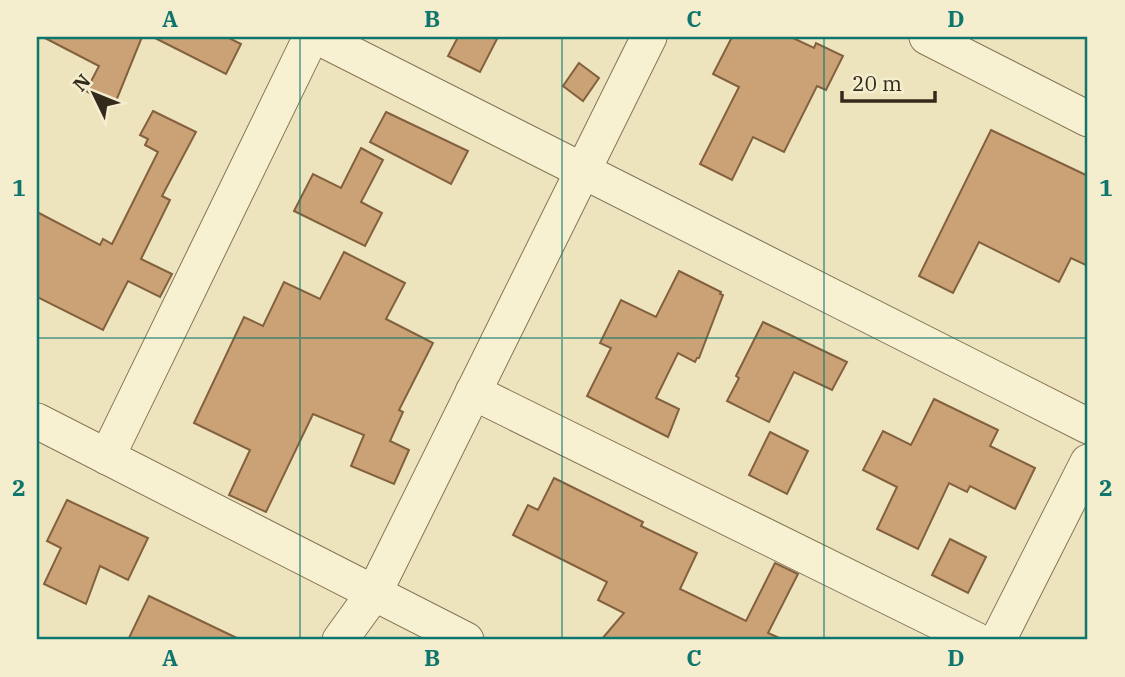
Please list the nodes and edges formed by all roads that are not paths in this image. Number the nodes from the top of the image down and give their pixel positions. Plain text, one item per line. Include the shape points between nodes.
1 (311, 37) edge
2 (318, 37) edge
3 (649, 37) edge
4 (927, 37) edge
5 (1088, 119) edge
6 (583, 171) junction
7 (473, 392) junction
8 (37, 421) edge
9 (1088, 426) edge
10 (107, 457) junction
11 (1088, 462) edge
12 (374, 593) junction
13 (340, 640) edge
14 (466, 640) edge
15 (976, 640) edge
16 (998, 640) edge

1 - 10 street
2 - 6 street
3 - 6 street
4 - 5 street
6 - 7 street
6 - 9 street
7 - 12 street
7 - 15 street
8 - 10 street
10 - 12 street
11 - 16 street
12 - 13 street
12 - 14 street

